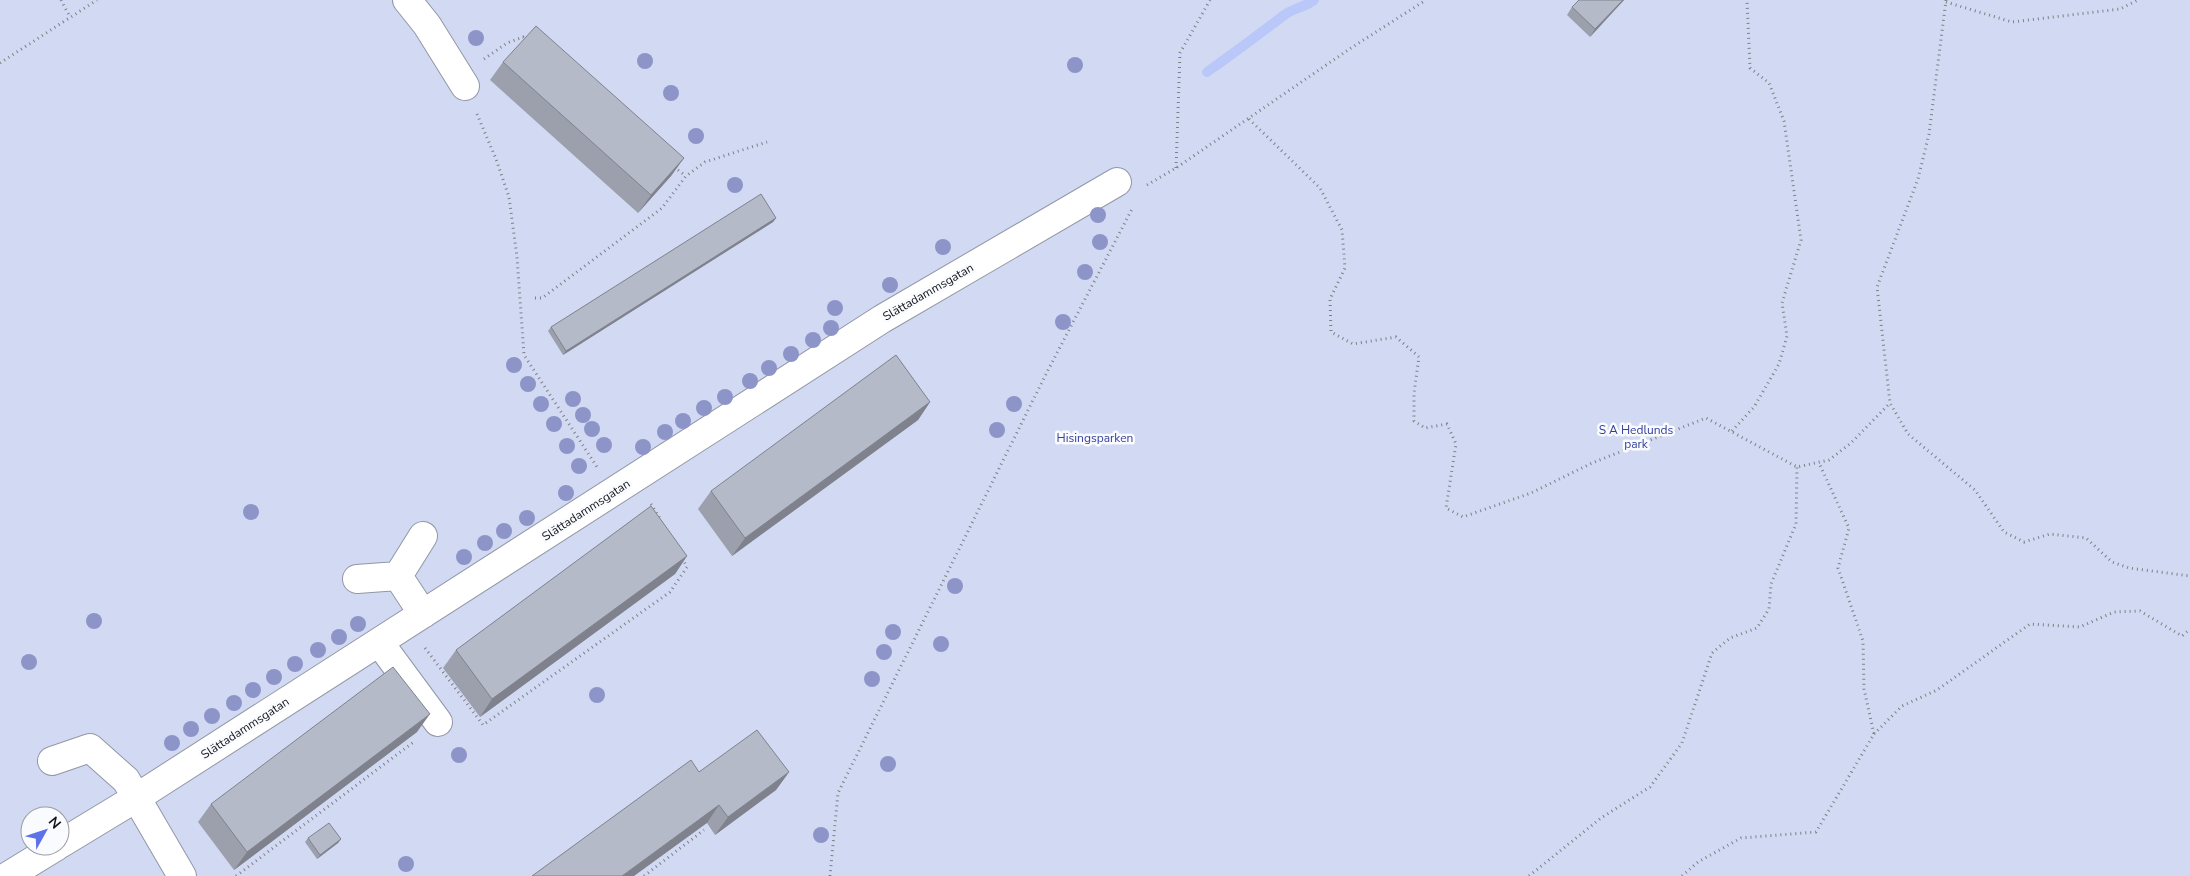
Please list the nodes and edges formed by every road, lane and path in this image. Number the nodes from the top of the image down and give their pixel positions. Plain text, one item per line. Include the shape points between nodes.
1 (62, 0) edge
2 (97, 0) edge
3 (407, 0) edge
4 (1210, 0) edge
5 (1426, 0) edge
6 (1747, 0) edge
7 (2138, 0) edge
8 (1946, 1) edge
9 (70, 18) junction
10 (530, 42) edge
11 (0, 63) edge
12 (471, 75) junction
13 (1249, 119) junction
14 (766, 142) dead end
15 (668, 163) edge
16 (1176, 168) junction
17 (686, 176) junction
18 (1117, 182) joint
19 (1134, 204) dead end
20 (535, 298) dead end
21 (1890, 403) junction
22 (1732, 431) junction
23 (1819, 463) junction
24 (1798, 467) junction
25 (614, 492) junction
26 (650, 503) dead end
27 (665, 528) edge
28 (423, 536) dead end
29 (679, 552) edge
30 (398, 576) junction
31 (2190, 576) edge
32 (357, 579) dead end
33 (423, 614) junction
34 (2190, 628) edge
35 (380, 642) junction
36 (423, 645) dead end
37 (438, 722) joint
38 (1874, 734) junction
39 (52, 760) dead end
40 (136, 798) junction
41 (704, 830) edge
42 (70, 838) edge
43 (41, 856) edge
44 (8, 876) edge
45 (182, 876) edge
46 (236, 876) edge
47 (644, 876) edge
48 (830, 876) edge
49 (1529, 876) edge
50 (1682, 876) edge

1 - 9 path
2 - 9 path
3 - 12 street
4 - 16 path via 1180,53
5 - 13 path
6 - 22 path via 1750,68 1770,83 1784,121 1801,240 1782,303 1787,336 1779,364 1754,408
7 - 8 path via 2120,9 2012,22
8 - 21 path via 1929,134 1918,179 1877,287
9 - 11 path
10 - 12 path via 523,37 508,43
12 - 25 path via 509,197 524,355
13 - 16 path
13 - 22 path via 1320,188 1342,230 1344,268 1330,299 1331,332 1353,344 1396,337 1419,357 1414,421 1425,428 1447,424 1456,444 1446,508 1463,517 1531,493 1592,463 1706,418
14 - 17 path via 705,162
15 - 17 path
16 - 18 path via 1143,187
17 - 20 path via 662,208 542,298
18 - 25 street, Slättadammsgatan via 882,319
19 - 48 path via 838,793
21 - 23 path via 1851,443 1829,460
21 - 31 path via 1908,434 1975,490 2004,532 2024,542 2050,534 2086,538 2112,562 2129,568
22 - 24 path
23 - 24 path
23 - 38 path via 1848,528 1838,568 1863,641 1864,689
24 - 49 path via 1796,524 1771,584 1769,609 1758,628 1730,638 1712,653 1682,743 1650,787 1601,818
25 - 33 street, Slättadammsgatan
26 - 27 path
28 - 30 street
29 - 36 path via 687,567 670,592 483,725
30 - 32 street
30 - 33 street
33 - 35 street, Slättadammsgatan
34 - 38 path via 2182,636 2140,611 2114,612 2080,627 2030,624 1937,690 1902,706
35 - 37 street
35 - 40 street, Slättadammsgatan
37 - 46 path
38 - 50 path via 1816,832 1741,838 1698,862
39 - 40 street via 90,748 126,780
40 - 42 street, Slättadammsgatan
40 - 45 street
41 - 47 path
43 - 44 street, Slättadammsgatan

